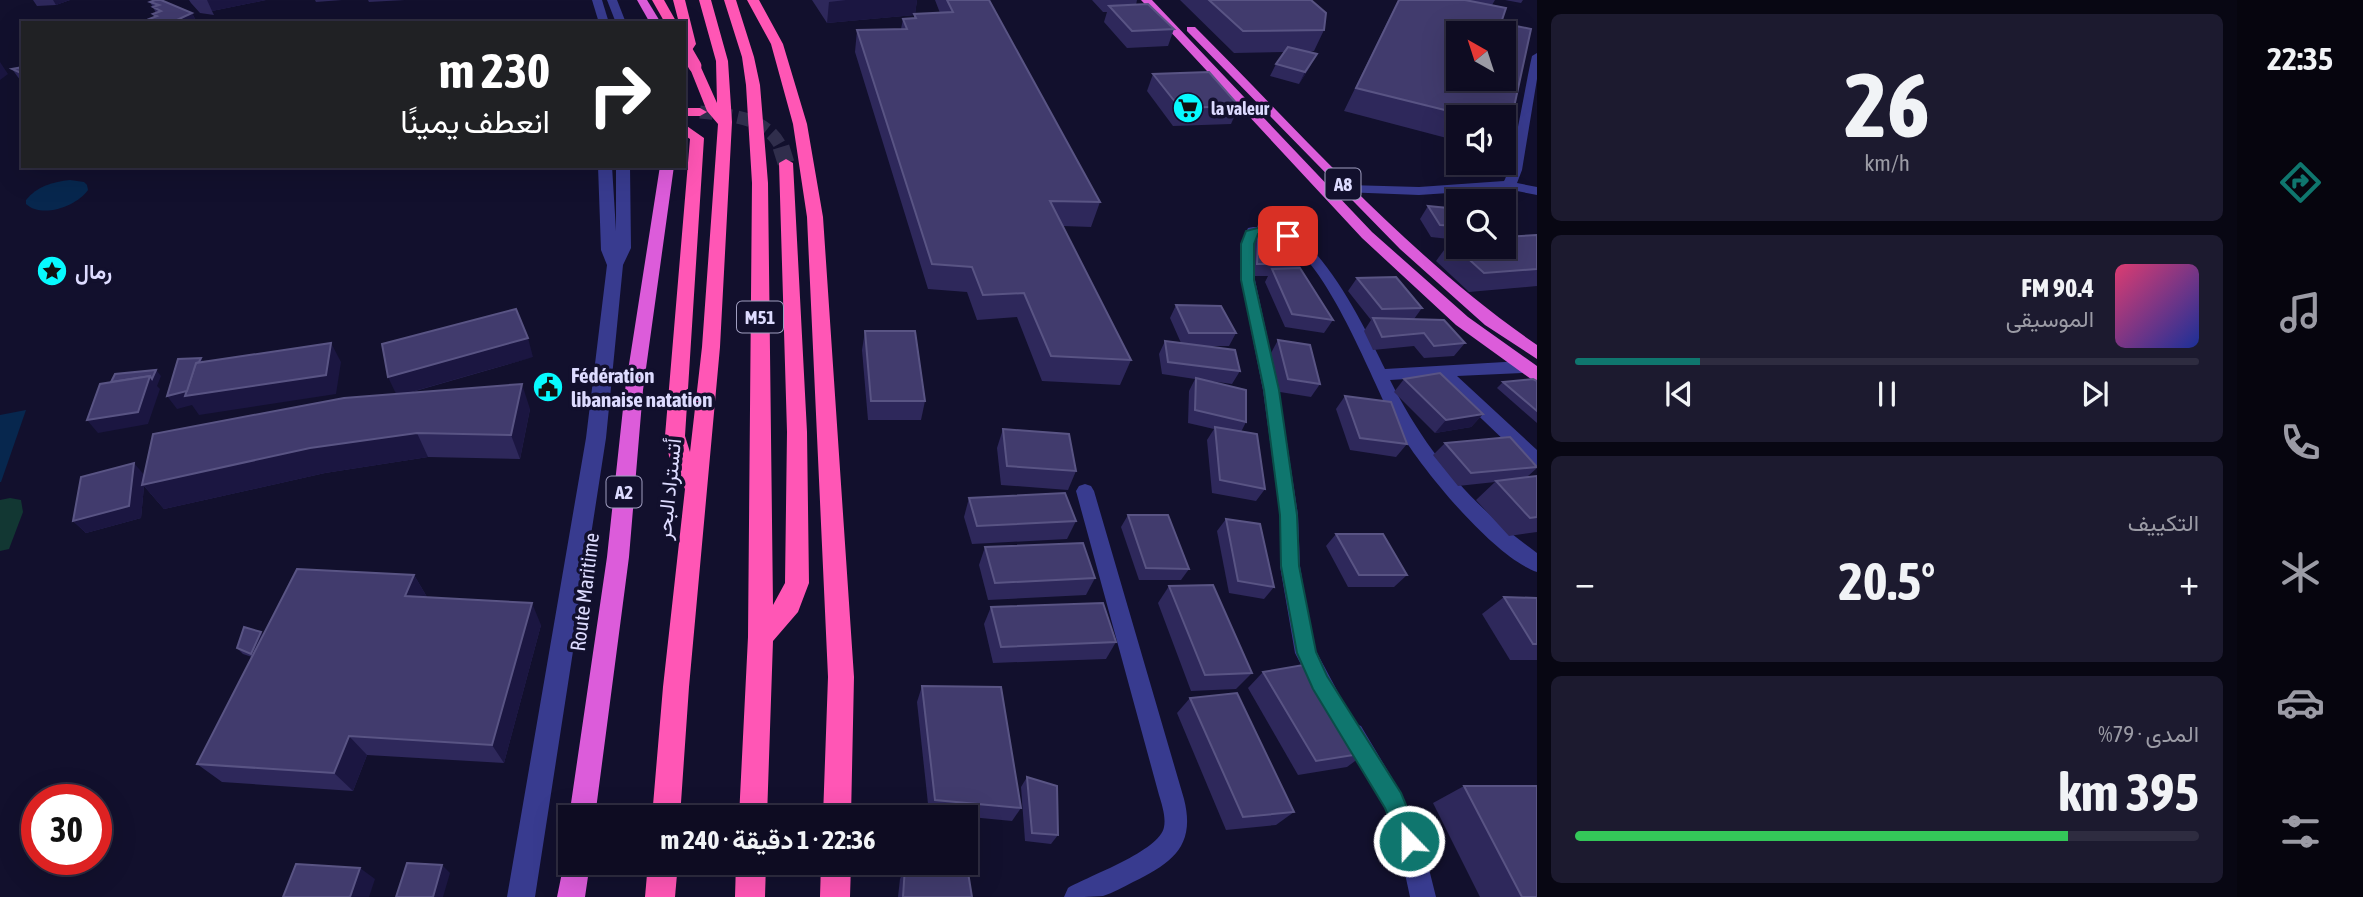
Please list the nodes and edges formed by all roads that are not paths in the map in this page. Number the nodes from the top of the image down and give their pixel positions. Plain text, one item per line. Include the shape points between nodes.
1 (597, 0) edge
2 (612, 0) edge
3 (642, 0) edge
4 (658, 0) edge
5 (679, 0) edge
6 (705, 0) edge
7 (730, 0) edge
8 (753, 0) edge
9 (1146, 0) edge
10 (1163, 0) edge
11 (603, 21) edge
12 (620, 21) edge
13 (655, 21) edge
14 (670, 21) edge
15 (684, 21) edge
16 (686, 28) edge
17 (686, 50) edge
18 (686, 51) edge
19 (1537, 56) edge
20 (686, 112) edge
21 (700, 112) tunnel mouth
22 (725, 122) junction
23 (686, 129) edge
24 (786, 163) tunnel mouth
25 (605, 168) edge
26 (623, 168) edge
27 (667, 168) edge
28 (1507, 185) junction
29 (1348, 189) junction
30 (1537, 191) edge
31 (615, 264) junction
32 (1537, 353) edge
33 (1530, 371) edge
34 (1442, 372) junction
35 (1379, 375) junction
36 (1537, 461) edge
37 (697, 490) junction
38 (1085, 491) dead end
39 (1537, 564) edge
40 (761, 637) junction
41 (584, 805) edge
42 (667, 805) edge
43 (754, 805) edge
44 (837, 805) edge
45 (574, 875) edge
46 (662, 875) edge
47 (751, 875) edge
48 (836, 875) edge
49 (521, 897) edge
50 (571, 897) edge
51 (660, 897) edge
52 (750, 897) edge
53 (835, 897) edge
54 (1077, 897) edge
55 (1423, 897) edge

1 - 11 street
2 - 12 street
3 - 13 highway
4 - 14 highway
5 - 15 highway
6 - 22 highway, أتستراد البحر / M51 via 722,61
7 - 40 highway, M51 via 748,57 758,156
8 - 44 highway via 777,44 800,124 815,217 841,677
9 - 33 highway, A8 via 1367,235 1462,321
10 - 29 highway, A8
16 - 18 highway via 690,44
17 - 22 highway, bridge via 714,111
19 - 28 street via 1516,170
20 - 21 highway
22 - 37 highway, أتستراد البحر / M51
23 - 37 highway via 698,138 697,166 688,226 675,436
24 - 40 highway via 797,432 797,583 789,604
25 - 31 street via 609,250
26 - 31 street via 623,248
27 - 41 highway, Route Maritime / A2 via 634,390 618,557
28 - 29 street via 1419,191
28 - 30 street
29 - 32 highway, A8 via 1441,280
31 - 49 street via 596,438
33 - 34 street
34 - 35 street
34 - 36 street
35 - 39 street via 1413,441 1449,488 1500,538
35 - 55 street via 1328,275 1307,251 1278,231 1253,231 1248,244 1248,280 1271,390 1289,515 1290,566 1306,653 1393,801
37 - 42 highway, أتستراد البحر / M51
38 - 54 street via 1177,830 1163,852
40 - 43 highway, M51
45 - 50 highway
46 - 51 highway
47 - 52 highway
48 - 53 highway

